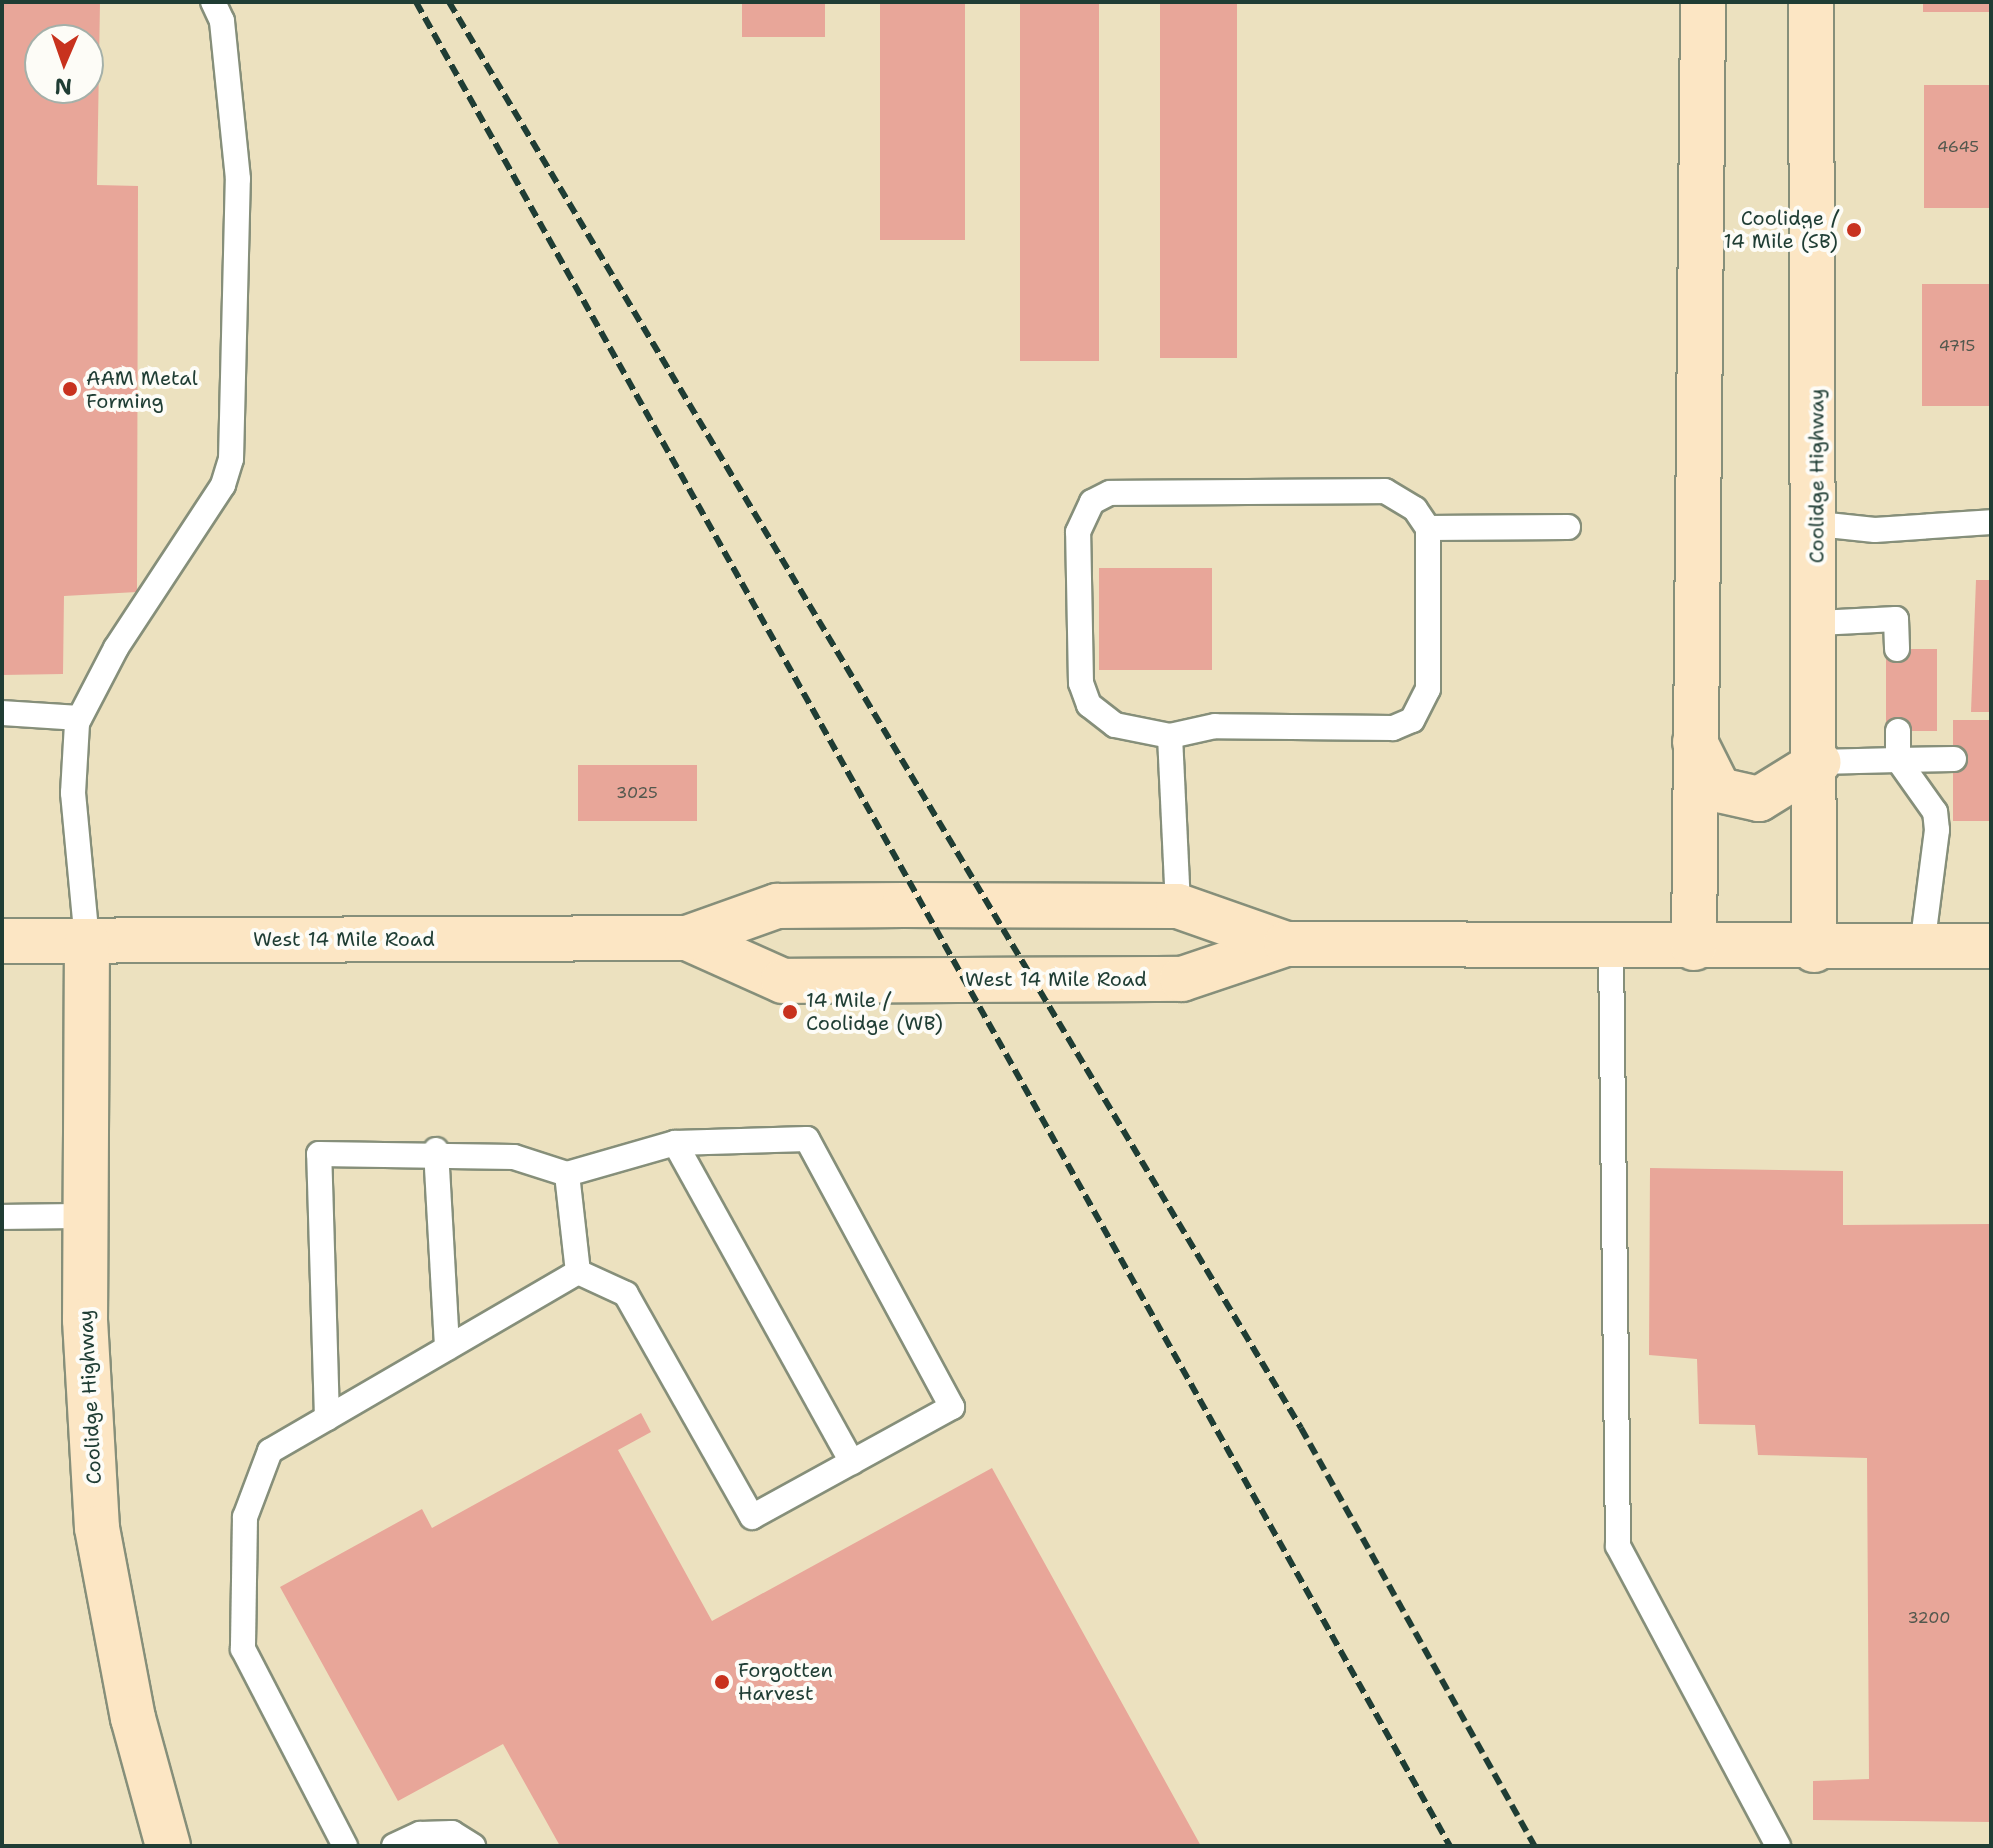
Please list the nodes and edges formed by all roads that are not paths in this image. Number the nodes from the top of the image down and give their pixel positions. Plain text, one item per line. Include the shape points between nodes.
1 (213, 2) edge
2 (1703, 2) edge
3 (1811, 2) edge
4 (1991, 522) edge
5 (1818, 524) junction
6 (1568, 527) dead end
7 (1428, 528) junction
8 (1818, 623) junction
9 (1897, 649) dead end
10 (2, 713) edge
11 (79, 718) junction
12 (1898, 731) dead end
13 (1170, 736) junction
14 (1694, 739) junction
15 (1954, 759) dead end
16 (1898, 760) junction
17 (1819, 762) junction
18 (1178, 906) junction
19 (687, 938) junction
20 (2, 941) edge
21 (87, 941) junction
22 (1286, 944) junction
23 (1991, 946) edge
24 (1922, 947) junction
25 (1611, 948) junction
26 (1694, 948) junction
27 (1814, 950) junction
28 (675, 1143) junction
29 (436, 1150) junction
30 (567, 1174) junction
31 (86, 1216) junction
32 (2, 1217) edge
33 (578, 1272) junction
34 (447, 1348) junction
35 (327, 1418) junction
36 (852, 1462) junction
37 (168, 1846) edge
38 (345, 1846) edge
39 (394, 1846) edge
40 (473, 1846) edge
41 (1778, 1846) edge

1 - 11 lane via 222,21 238,179 231,459 223,485 116,648
2 - 14 main road
3 - 5 main road, Coolidge Highway
4 - 5 lane via 1875,530
5 - 8 main road, Coolidge Highway
6 - 7 lane
7 - 13 lane via 1428,689 1412,720 1393,728 1215,726
7 - 13 lane via 1415,509 1385,491 1110,493 1092,502 1078,532 1081,683 1089,705 1115,725
8 - 9 lane via 1896,619
8 - 17 main road, Coolidge Highway
10 - 11 lane
11 - 21 lane via 72,759
12 - 16 lane
13 - 18 lane
14 - 17 main road via 1719,790 1759,799
14 - 26 main road
15 - 16 lane
16 - 17 lane
16 - 24 lane via 1935,812
17 - 27 main road, Coolidge Highway
18 - 19 main road, West 14 Mile Road via 777,906
18 - 22 main road, West 14 Mile Road
19 - 21 main road, West 14 Mile Road
19 - 22 main road, West 14 Mile Road via 783,981 1182,979
20 - 21 main road, West 14 Mile Road
21 - 31 main road, Coolidge Highway
22 - 25 main road, West 14 Mile Road
23 - 24 main road, West 14 Mile Road
24 - 27 main road, West 14 Mile Road
25 - 26 main road, West 14 Mile Road
25 - 41 lane via 1618,1546
26 - 27 main road, West 14 Mile Road
28 - 30 lane
28 - 36 lane
28 - 36 lane via 807,1139 952,1407
29 - 30 lane via 514,1157
29 - 34 lane
29 - 35 lane via 319,1154
30 - 33 lane
31 - 32 lane
31 - 37 main road, Coolidge Highway via 97,1528 133,1718
33 - 34 lane
33 - 36 lane via 626,1294 752,1517
34 - 35 lane
35 - 38 lane via 270,1451 245,1517 243,1649
39 - 40 lane via 420,1834 452,1833

